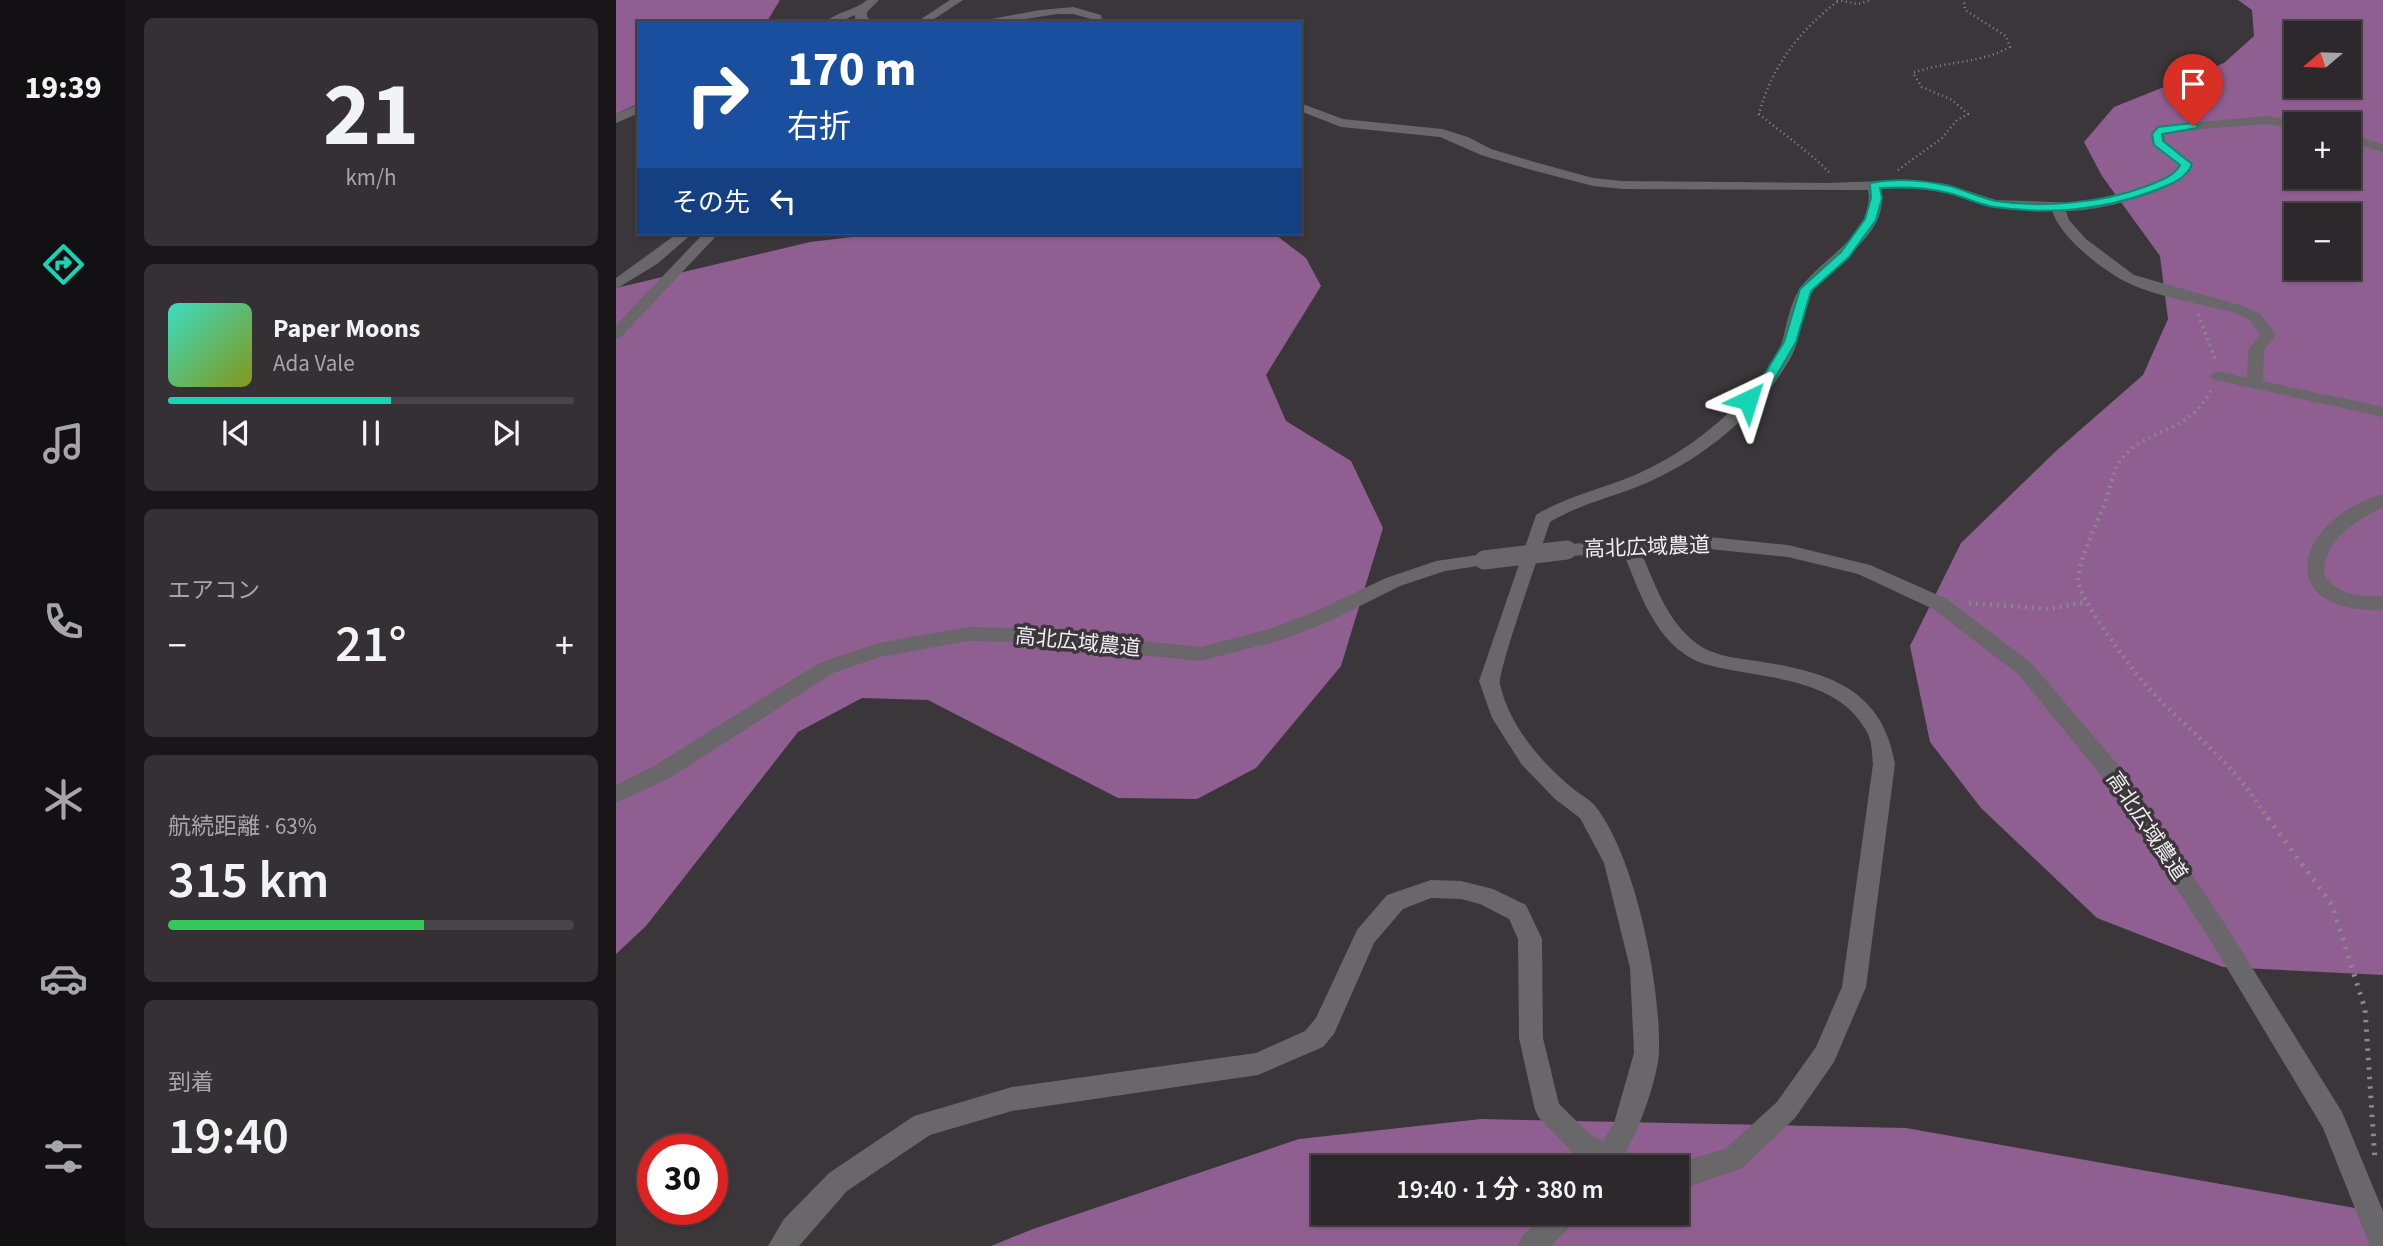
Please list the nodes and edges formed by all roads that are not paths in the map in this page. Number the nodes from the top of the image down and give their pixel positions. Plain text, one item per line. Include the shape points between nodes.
1 (874, 0) edge
2 (958, 0) edge
3 (861, 11) junction
4 (832, 21) edge
5 (866, 21) edge
6 (922, 21) edge
7 (987, 21) edge
8 (1097, 21) edge
9 (1302, 108) edge
10 (637, 109) edge
11 (616, 119) edge
12 (2284, 123) edge
13 (2361, 142) edge
14 (2383, 148) edge
15 (1879, 185) junction
16 (2058, 208) junction
17 (684, 235) edge
18 (710, 235) edge
19 (616, 285) edge
20 (2190, 297) joint
21 (616, 334) edge
22 (2218, 376) road end
23 (2255, 383) junction
24 (2383, 412) edge
25 (2383, 500) edge
26 (1630, 547) junction
27 (2383, 603) edge
28 (616, 795) edge
29 (1596, 1155) edge
30 (1609, 1155) edge
31 (1689, 1174) edge
32 (1553, 1225) edge
33 (2383, 1244) edge
34 (782, 1246) edge
35 (1532, 1246) edge

1 - 3 street
2 - 6 street
3 - 4 street
3 - 5 street via 861,19
7 - 8 street via 1073,7 1091,11
9 - 15 street via 1341,123 1442,133 1486,152 1592,182 1623,186
10 - 11 street
12 - 16 street via 2266,120 2161,129 2158,142 2186,164 2184,171 2139,193
13 - 14 street
15 - 16 street via 1934,187 1995,204
15 - 30 street via 1871,220 1845,255 1806,289 1790,342 1766,382 1712,436 1636,481 1562,506 1542,519 1489,681 1502,718 1529,759 1588,812 1615,863 1642,968 1647,1053 1626,1128
16 - 20 street via 2064,224 2081,242 2129,278
17 - 19 street
18 - 21 street
20 - 23 street via 2238,309 2261,324 2268,335 2256,350
22 - 23 street
23 - 24 street
25 - 27 street via 2343,521 2321,546 2314,569 2337,598 2365,605
26 - 28 street, 高北広域農道, bridge via 1443,565 1393,582 1275,635 1200,654 968,634 878,650 826,668 662,772
26 - 31 street via 1659,613 1690,649 1716,661 1808,677 1847,695 1876,728 1884,764 1854,987 1825,1054 1786,1110 1733,1159
26 - 33 street, 高北広域農道 via 1709,543 1788,551 1864,569 1940,604 2025,669 2117,779 2220,936 2333,1121
29 - 34 street via 1548,1110 1531,1038 1530,939 1518,912 1485,896 1431,889 1395,902 1365,937 1325,1026 1314,1039 1258,1064 1012,1098 923,1125 838,1182
32 - 35 street

